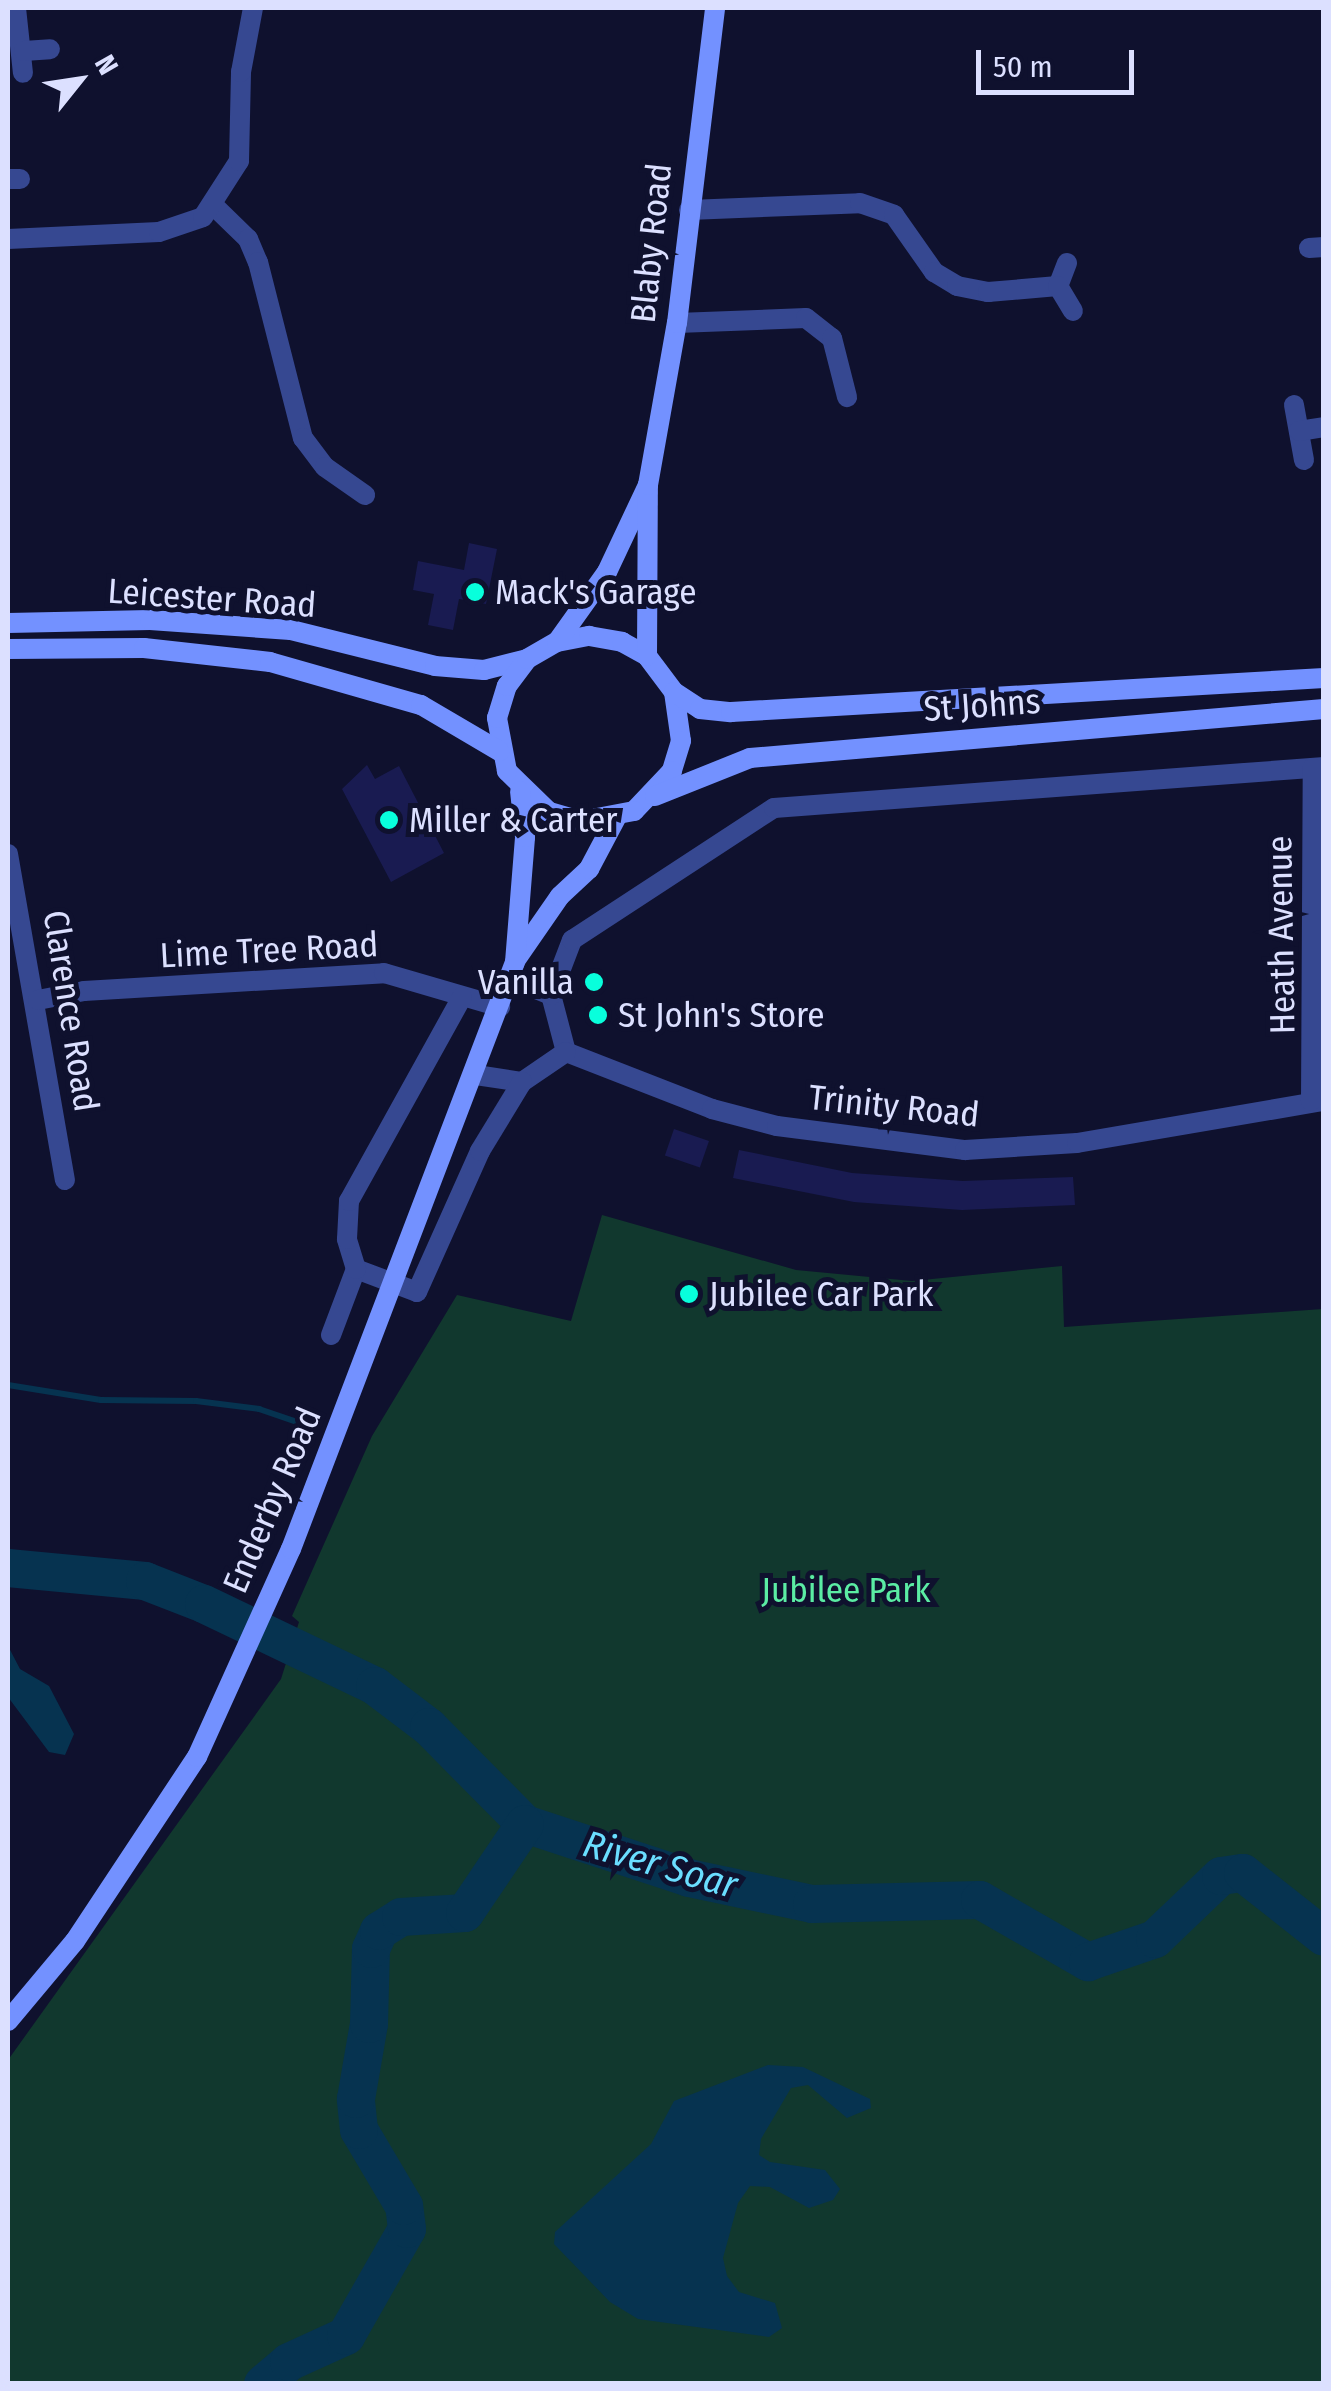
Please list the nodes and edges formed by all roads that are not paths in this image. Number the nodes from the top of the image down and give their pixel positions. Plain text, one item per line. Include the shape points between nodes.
1 (16, 8) edge
2 (254, 8) edge
3 (715, 8) edge
4 (50, 49) dead end
5 (213, 205) junction
6 (688, 210) junction
7 (8, 238) edge
8 (1067, 263) dead end
9 (1058, 286) junction
10 (1073, 311) dead end
11 (677, 323) junction
12 (847, 397) dead end
13 (1294, 405) dead end
14 (1324, 427) edge
15 (1299, 431) junction
16 (1304, 460) dead end
17 (648, 485) junction
18 (365, 495) dead end
19 (8, 623) edge
20 (557, 642) junction
21 (8, 649) edge
22 (647, 656) junction
23 (528, 659) junction
24 (1324, 678) edge
25 (674, 692) junction
26 (1324, 709) edge
27 (499, 751) junction
28 (1318, 768) edge
29 (520, 790) junction
30 (653, 797) junction
31 (616, 818) junction
32 (8, 854) edge
33 (512, 970) junction
34 (462, 996) junction
35 (552, 996) junction
36 (38, 1000) junction
37 (500, 1008) junction
38 (566, 1052) junction
39 (476, 1075) junction
40 (522, 1082) junction
41 (1317, 1101) edge
42 (65, 1180) dead end
43 (356, 1269) junction
44 (392, 1284) junction
45 (331, 1335) dead end
46 (8, 2020) edge

1 - 4 street via 24,62
2 - 5 street via 242,72 239,161
3 - 6 main road, Blaby Road
5 - 7 street via 202,217 159,232
5 - 18 street via 248,239 258,262 303,438 325,468
6 - 9 street via 860,203 894,215 934,272 956,286 988,292
6 - 11 main road, Blaby Road
8 - 9 street
9 - 10 street
11 - 12 street via 806,318 832,338
11 - 17 main road, Blaby Road
13 - 15 street
14 - 15 street
15 - 16 street
17 - 20 main road, Blaby Road via 607,572
17 - 22 main road, Blaby Road
19 - 23 main road, Leicester Road via 150,620 291,630 435,666 484,670
20 - 22 main road via 589,636 622,642
20 - 23 main road
21 - 27 main road, Leicester Road via 144,648 270,662 421,705
22 - 25 main road
23 - 27 main road via 507,686 497,718
24 - 25 main road, St Johns via 730,712 700,709
25 - 30 main road via 681,742 672,771
26 - 30 main road, St Johns via 750,758
27 - 29 main road
28 - 35 street via 774,808 572,940
28 - 41 street, Heath Avenue
29 - 31 main road via 549,812 581,821
29 - 33 main road, Enderby Road via 526,838
30 - 31 main road
31 - 33 main road, Enderby Road via 589,869 560,896
32 - 36 street, Clarence Road
33 - 35 street
33 - 37 main road, Enderby Road
34 - 36 street, Lime Tree Road via 384,974 84,991
34 - 37 street, Lime Tree Road
34 - 43 street via 350,1201 347,1238
35 - 38 street
36 - 42 street, Clarence Road
37 - 39 main road, Enderby Road
38 - 40 street
38 - 41 street, Trinity Road via 712,1109 903,1146 1025,1149
39 - 40 street
39 - 44 main road, Enderby Road
40 - 44 street via 480,1151 417,1292
43 - 44 street
43 - 45 street
44 - 46 main road, Enderby Road via 291,1549 197,1757 75,1941

